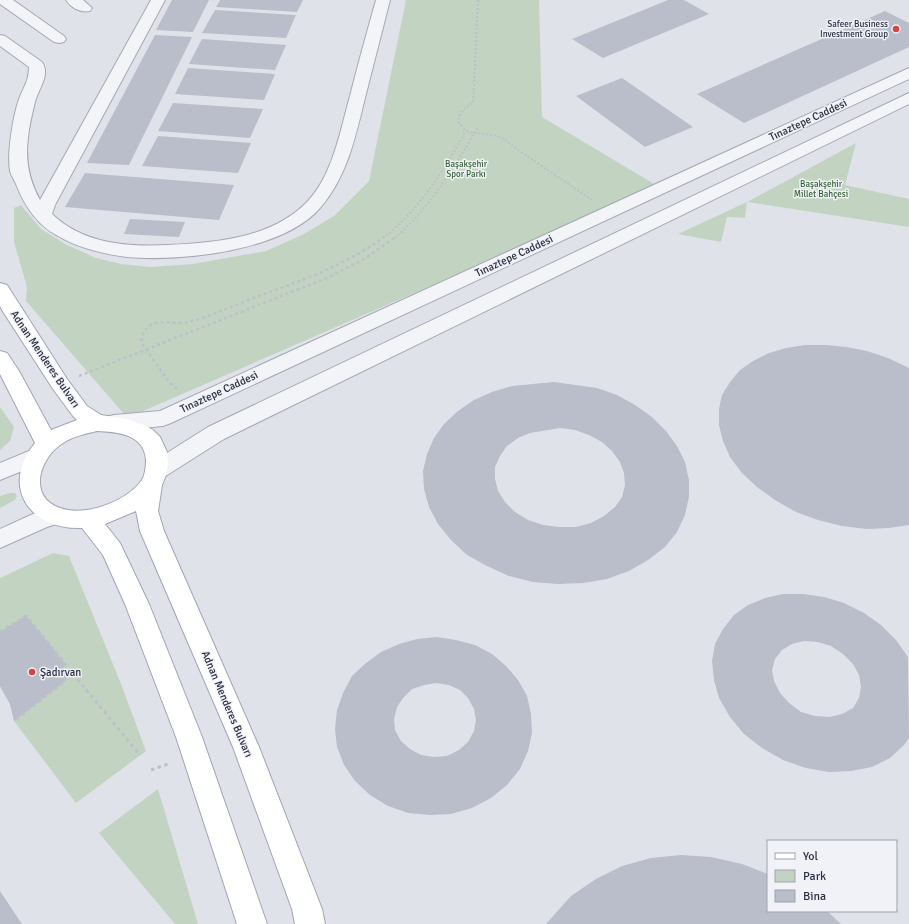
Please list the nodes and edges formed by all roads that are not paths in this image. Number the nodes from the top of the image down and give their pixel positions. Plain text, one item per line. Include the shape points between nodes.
1 (4, 0) edge
2 (158, 0) edge
3 (383, 0) edge
4 (0, 39) edge
5 (59, 39) dead end
6 (909, 73) edge
7 (909, 98) edge
8 (43, 215) junction
9 (0, 289) edge
10 (0, 358) edge
11 (105, 423) junction
12 (42, 450) junction
13 (0, 472) edge
14 (154, 478) junction
15 (55, 516) junction
16 (87, 518) junction
17 (0, 539) edge
18 (252, 924) edge
19 (310, 924) edge

1 - 5 street
2 - 8 street via 46,205
3 - 8 street via 341,156 329,183 316,202 300,217 275,232 243,242 182,251 150,252 104,247 62,231 49,223
4 - 8 street via 37,65 37,78 27,100 19,139 19,171 31,200
6 - 11 street, Tınaztepe Caddesi via 163,418
7 - 14 street via 216,433 174,461
9 - 11 main road, Adnan Menderes Bulvarı via 80,411
10 - 12 main road via 12,376
11 - 12 main road via 67,431
11 - 14 main road via 130,427 144,434 153,444 157,457
12 - 13 street
12 - 15 main road via 29,470 28,485 33,498 43,509
14 - 16 main road via 137,499 120,510
14 - 19 main road, Adnan Menderes Bulvarı via 147,511 152,531 246,746 307,909
15 - 16 main road via 66,519
15 - 17 street
16 - 18 main road via 112,550 136,604 189,737

